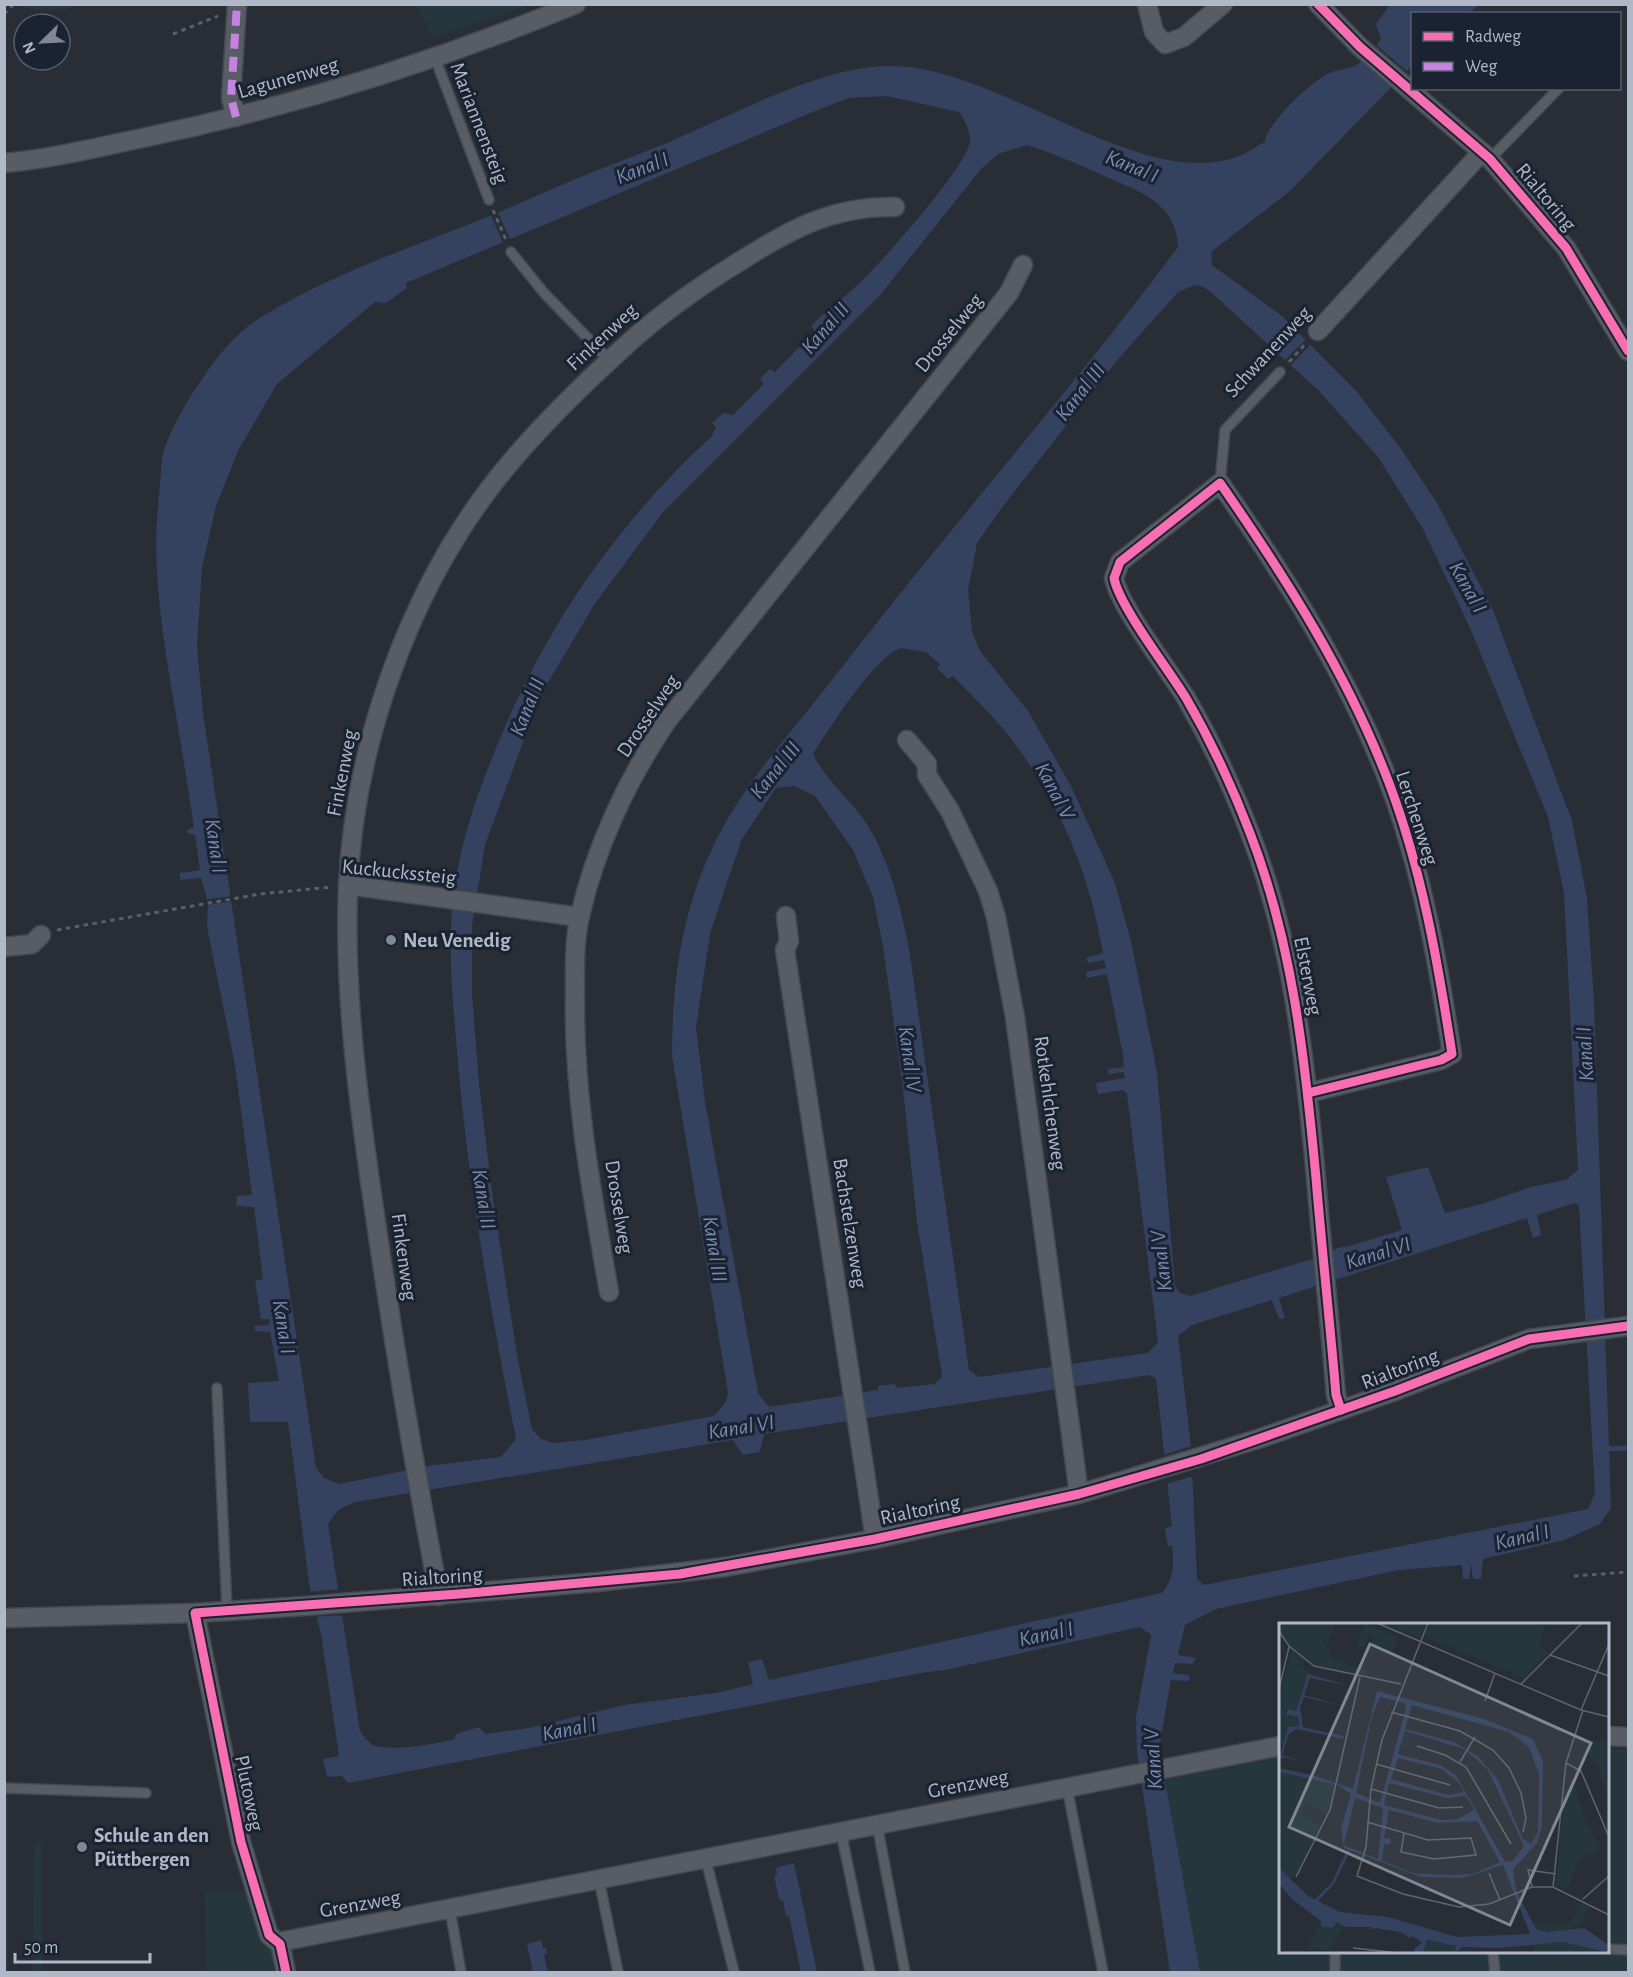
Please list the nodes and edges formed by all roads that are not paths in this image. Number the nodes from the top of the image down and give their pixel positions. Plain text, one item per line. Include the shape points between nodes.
1 (576, 4) edge
2 (1147, 4) edge
3 (1223, 4) edge
4 (1318, 4) edge
5 (237, 6) edge
6 (435, 58) junction
7 (1411, 89) edge
8 (1412, 90) edge
9 (1557, 90) edge
10 (236, 117) junction
11 (1486, 155) junction
12 (4, 163) edge
13 (489, 200) dead end
14 (895, 207) dead end
15 (511, 252) dead end
16 (1023, 265) dead end
17 (1318, 330) road end
18 (1629, 351) edge
19 (609, 360) junction
20 (1280, 372) road end
21 (1220, 483) junction
22 (907, 740) dead end
23 (348, 885) junction
24 (786, 916) dead end
25 (579, 917) junction
26 (41, 935) road end
27 (4, 947) edge
28 (1308, 1093) junction
29 (609, 1292) dead end
30 (1625, 1327) edge
31 (217, 1389) dead end
32 (1341, 1410) junction
33 (1079, 1494) junction
34 (875, 1539) junction
35 (439, 1596) junction
36 (227, 1611) junction
37 (195, 1613) junction
38 (4, 1618) edge
39 (1609, 1736) edge
40 (1629, 1737) edge
41 (1279, 1746) edge
42 (1067, 1787) junction
43 (4, 1788) edge
44 (146, 1793) dead end
45 (877, 1824) junction
46 (841, 1832) junction
47 (706, 1860) junction
48 (598, 1880) junction
49 (450, 1910) junction
50 (280, 1944) junction
51 (1609, 1949) edge
52 (1629, 1950) edge
53 (1335, 1953) edge
54 (1492, 1953) edge
55 (286, 1972) edge
56 (461, 1972) edge
57 (618, 1972) edge
58 (734, 1972) edge
59 (870, 1972) edge
60 (905, 1972) edge
61 (1103, 1972) edge
62 (1335, 1972) edge
63 (1495, 1972) edge

1 - 6 street, Lagunenweg
2 - 3 street via 1154,32 1165,44 1184,37
4 - 7 street, Rialtoring via 1360,47
5 - 10 street via 231,98
6 - 10 street, Lagunenweg
6 - 13 lane, Mariannensteig
8 - 11 street, Rialtoring
9 - 11 lane
10 - 12 street, Lagunenweg
11 - 17 street, Schwanenweg
11 - 18 street, Rialtoring via 1566,248
14 - 19 street, Finkenweg via 839,211 782,234 671,306
15 - 19 lane via 544,293
16 - 25 street, Drosselweg via 1009,293 657,736 619,807
19 - 23 street, Finkenweg via 495,482 443,560 409,632 380,708 358,803
20 - 21 lane, Schwanenweg via 1225,430
21 - 28 street, Elsterweg via 1120,562 1114,571 1115,586 1201,724 1251,835 1292,976
21 - 28 street, Lerchenweg via 1319,634 1386,774 1416,870 1439,964 1452,1054
22 - 33 street, Rotkehlchenweg via 927,764 927,775 950,811 996,916 1016,1017
23 - 25 street, Kuckuckssteig
23 - 35 street, Finkenweg via 348,961 360,1098 392,1331
24 - 34 street, Bachstelzenweg via 789,941 785,950
25 - 29 street, Drosselweg via 575,1051
26 - 27 street via 32,944
28 - 32 street, Elsterweg via 1336,1395
30 - 32 street, Rialtoring via 1529,1340
31 - 36 lane
32 - 33 street, Rialtoring via 1201,1459
33 - 34 street, Rialtoring
34 - 35 street, Rialtoring via 680,1574
35 - 36 street, Rialtoring
36 - 37 street, Rialtoring
37 - 38 street, Rialtoring
37 - 50 street, Plutoweg via 241,1842 268,1935
39 - 40 street
41 - 42 street, Grenzweg
42 - 45 street, Grenzweg
42 - 61 lane
43 - 44 lane
45 - 46 street, Grenzweg
45 - 60 lane
46 - 47 street, Grenzweg
46 - 59 lane
47 - 48 street, Grenzweg
47 - 58 lane
48 - 49 street, Grenzweg
48 - 57 lane
49 - 50 street, Grenzweg
49 - 56 lane
50 - 55 street, Plutoweg
51 - 52 lane
53 - 62 lane
54 - 63 lane

